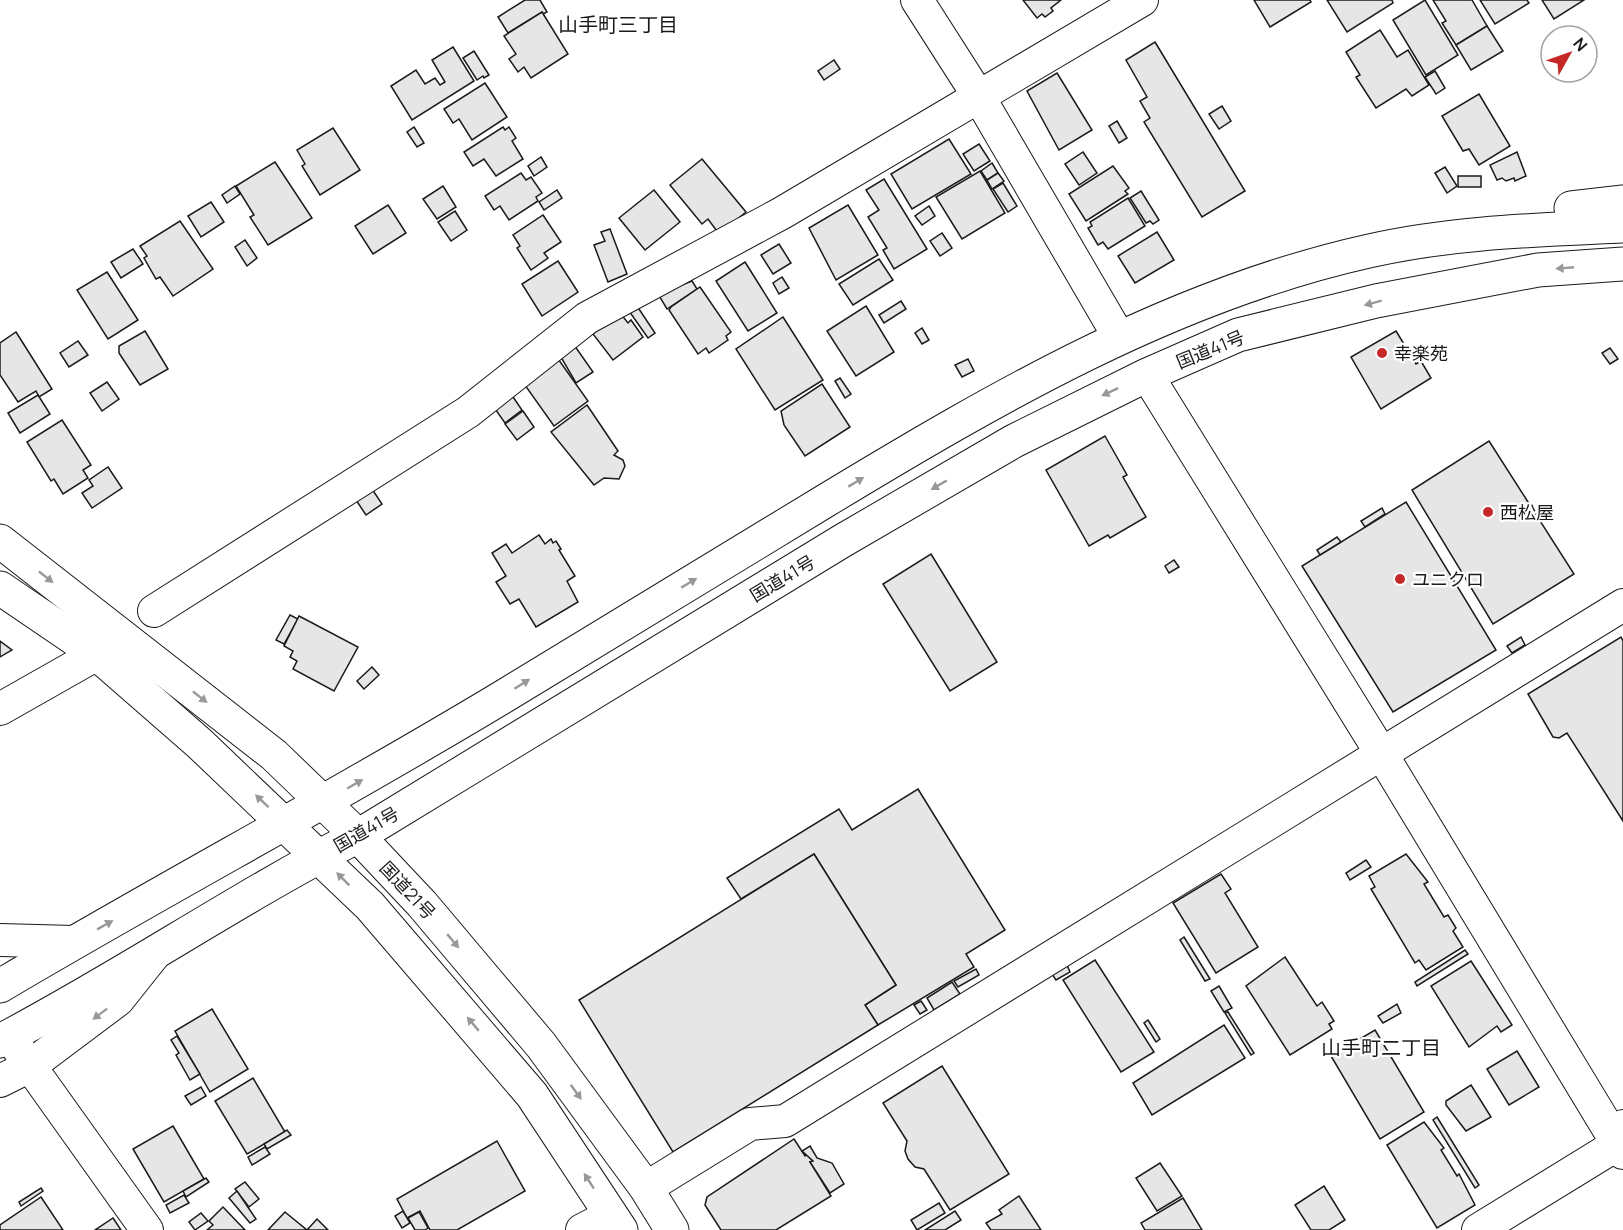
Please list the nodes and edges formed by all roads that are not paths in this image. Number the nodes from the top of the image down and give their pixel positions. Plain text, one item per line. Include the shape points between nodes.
1 (917, 0) edge
2 (1142, 0) edge
3 (979, 97) junction
4 (1623, 202) edge
5 (1623, 226) edge
6 (1514, 232) junction
7 (1623, 264) edge
8 (1119, 337) junction
9 (1147, 375) junction
10 (0, 541) edge
11 (0, 588) edge
12 (1623, 605) edge
13 (154, 611) dead end
14 (97, 654) junction
15 (0, 709) edge
16 (1381, 753) junction
17 (324, 802) junction
18 (286, 824) junction
19 (358, 836) junction
20 (320, 855) junction
21 (0, 940) edge
22 (74, 942) junction
23 (153, 956) junction
24 (0, 986) edge
25 (1, 1041) edge
26 (30, 1066) junction
27 (0, 1081) edge
28 (1621, 1140) edge
29 (646, 1188) junction
30 (616, 1222) edge
31 (147, 1230) edge
32 (582, 1230) edge
33 (672, 1230) edge
34 (1478, 1230) edge

1 - 3 street
2 - 3 street
3 - 8 street
3 - 13 street via 782,213 587,318 468,412
4 - 6 highway via 1562,210
5 - 6 highway
6 - 8 highway via 1367,251 1226,294
7 -> 9 highway, 国道41号 via 1538,270 1376,301 1238,336
17 -> 8 highway via 889,462 1039,376
9 - 16 street
9 -> 19 highway, 国道41号 via 1024,436 842,541
10 -> 17 highway, 国道21号 via 274,755
11 - 14 highway
12 - 16 street
14 - 15 street
18 -> 14 highway
16 - 28 street
16 - 29 street via 785,1121 750,1125
17 - 18 highway
17 - 19 highway, 国道21号
18 - 20 highway
22 -> 18 highway
19 - 20 highway, 国道41号
19 -> 29 highway, 国道21号 via 422,904 541,1045
20 - 23 highway, 国道41号
30 -> 20 highway via 532,1095 370,906
21 - 22 street
22 - 24 highway
23 - 25 highway, 国道41号
23 -> 26 street via 118,1000
25 - 26 street via 21,1051
26 - 27 street
26 - 31 street
28 - 34 street
29 - 33 highway, 国道21号
30 - 32 street

